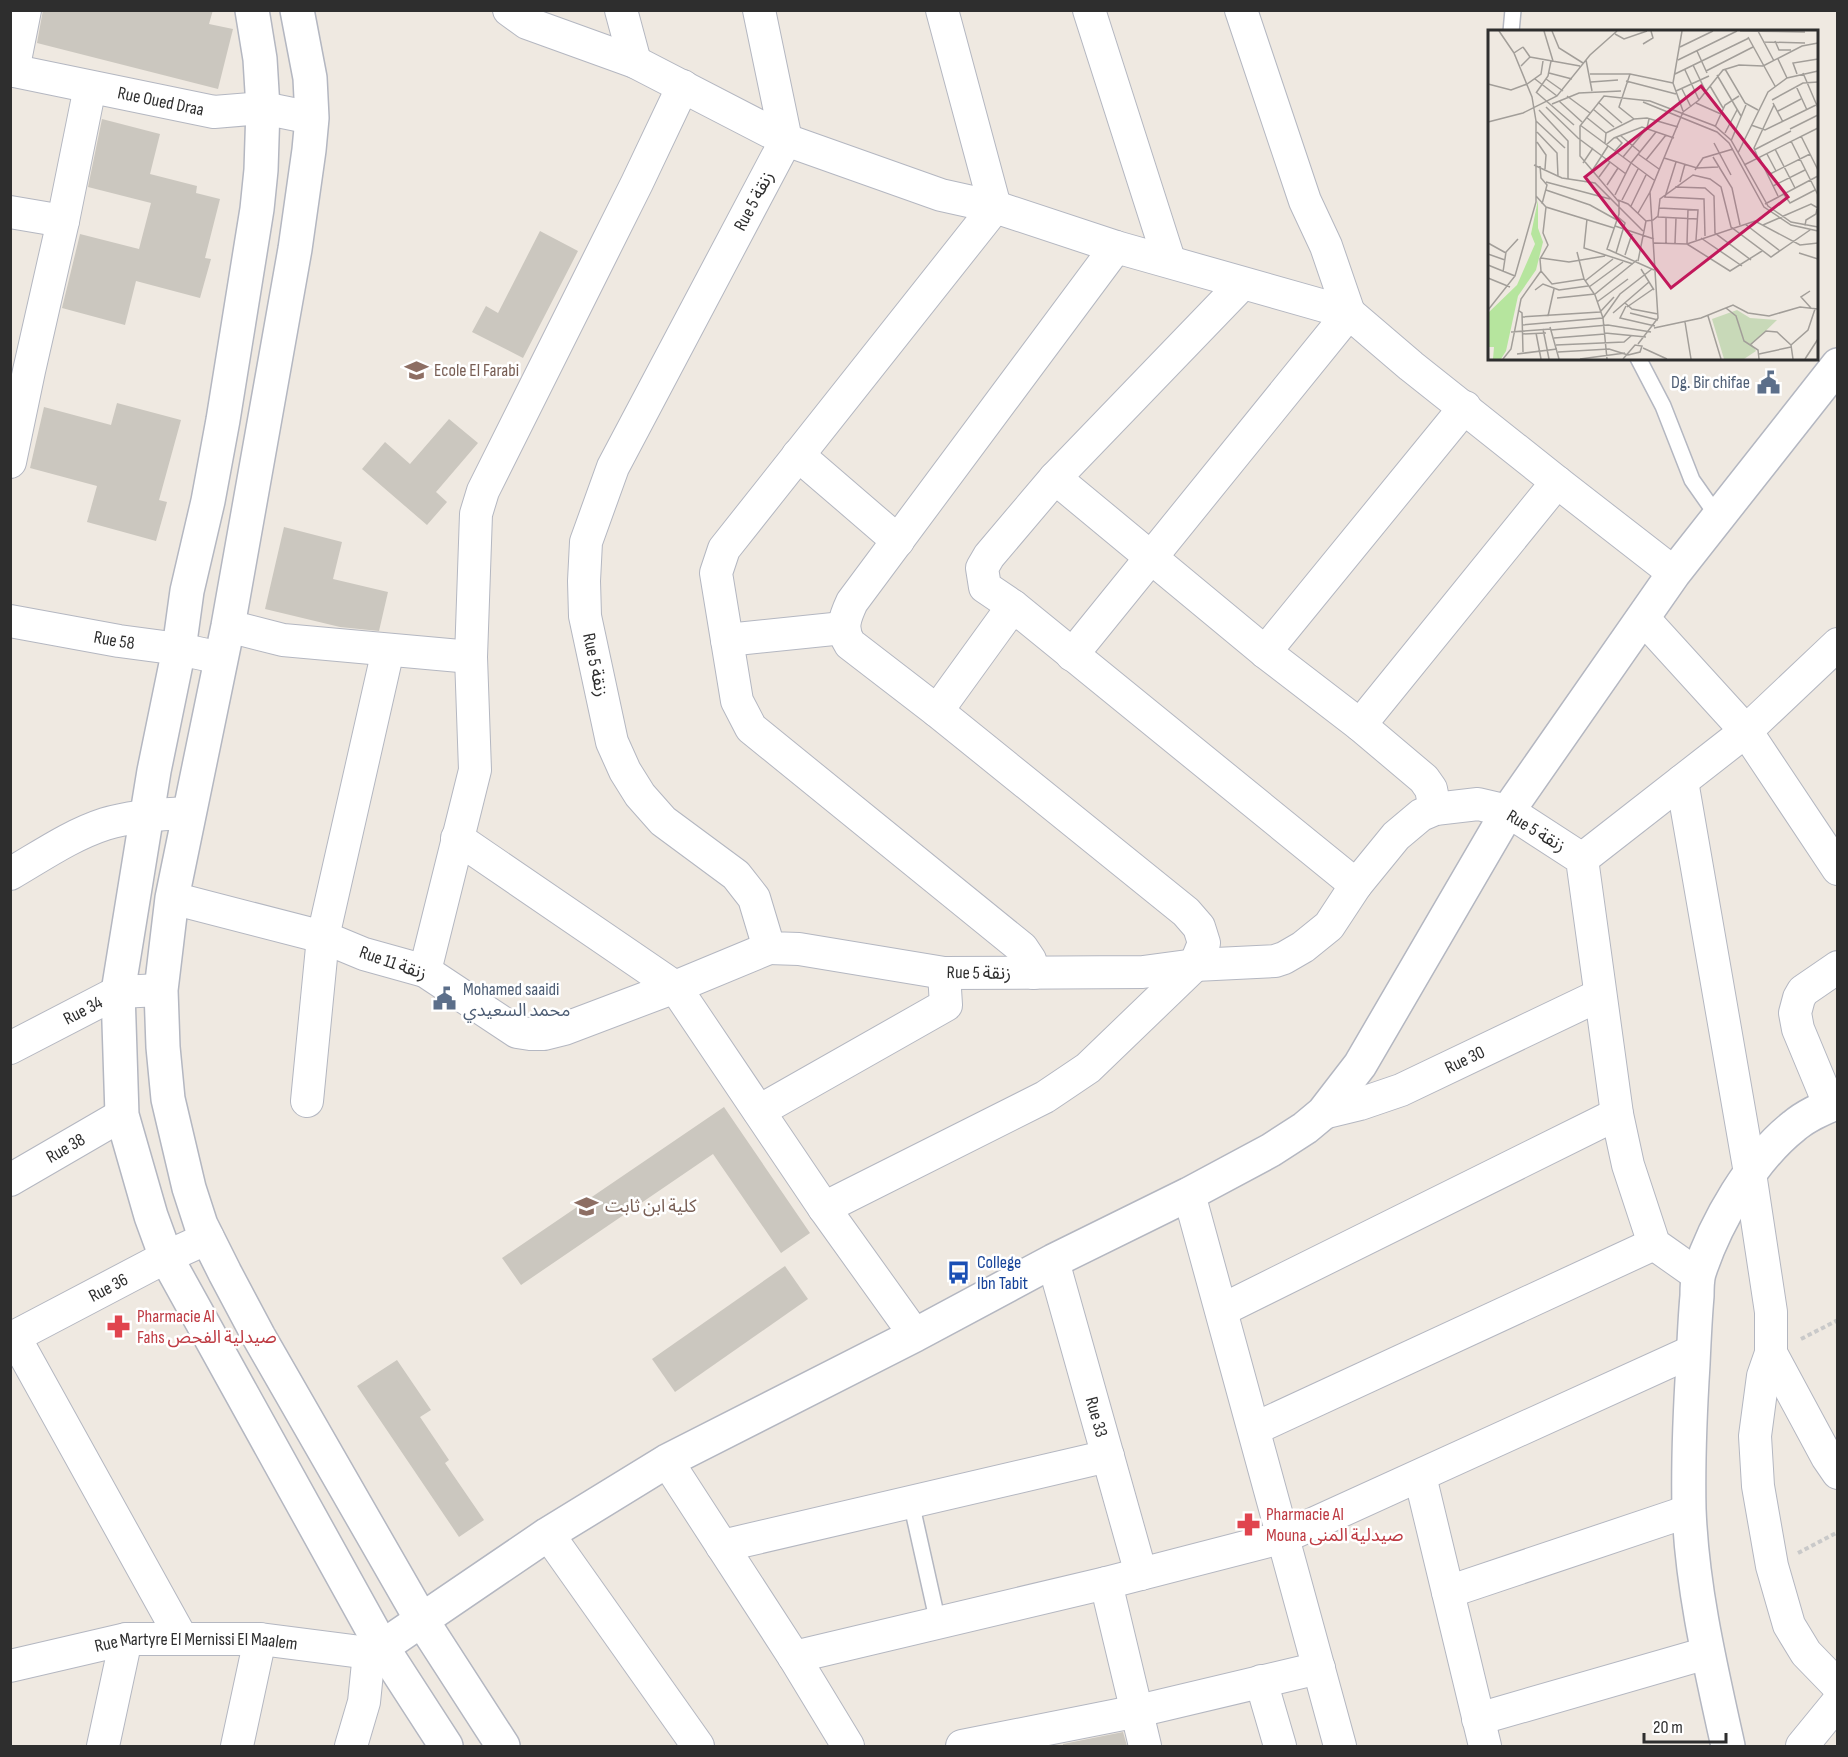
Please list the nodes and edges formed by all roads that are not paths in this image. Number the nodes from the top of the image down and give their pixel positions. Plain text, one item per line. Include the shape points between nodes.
1 (25, 10) edge
2 (252, 10) edge
3 (297, 10) edge
4 (509, 10) edge
5 (621, 10) edge
6 (759, 10) edge
7 (942, 10) edge
8 (1089, 10) edge
9 (1241, 10) edge
10 (1513, 10) edge
11 (1511, 30) edge
12 (635, 62) junction
13 (12, 71) edge
14 (683, 86) junction
15 (90, 87) junction
16 (263, 108) junction
17 (312, 118) junction
18 (786, 140) junction
19 (995, 207) junction
20 (10, 212) edge
21 (63, 221) junction
22 (1116, 247) junction
23 (1169, 261) junction
24 (1242, 284) junction
25 (1349, 313) junction
26 (1639, 360) edge
27 (1838, 365) edge
28 (20, 369) edge
29 (1465, 407) junction
30 (798, 455) junction
31 (10, 462) edge
32 (1055, 478) junction
33 (1557, 482) junction
34 (1718, 517) junction
35 (898, 541) junction
36 (1150, 559) junction
37 (1674, 573) junction
38 (1013, 606) junction
39 (1643, 618) junction
40 (10, 621) edge
41 (228, 626) junction
42 (843, 628) junction
43 (727, 640) junction
44 (1838, 644) edge
45 (179, 648) junction
46 (388, 650) junction
47 (1265, 652) junction
48 (1072, 655) junction
49 (221, 657) junction
50 (471, 657) junction
51 (937, 711) junction
52 (1360, 725) junction
53 (1746, 731) junction
54 (1682, 781) junction
55 (1435, 808) junction
56 (1508, 811) junction
57 (188, 813) junction
58 (146, 816) junction
59 (1829, 835) edge
60 (457, 838) junction
61 (1582, 859) junction
62 (1838, 869) edge
63 (10, 874) edge
64 (1356, 885) junction
65 (172, 898) junction
66 (323, 937) junction
67 (769, 948) junction
68 (1195, 965) junction
69 (1838, 967) edge
70 (425, 971) junction
71 (944, 973) junction
72 (1034, 974) junction
73 (675, 987) junction
74 (161, 990) junction
75 (118, 992) junction
76 (1600, 996) junction
77 (10, 1048) edge
78 (308, 1101) dead end
79 (1834, 1104) edge
80 (759, 1111) junction
81 (1323, 1113) junction
82 (1617, 1114) junction
83 (122, 1115) junction
84 (1750, 1173) junction
85 (10, 1180) edge
86 (1189, 1194) junction
87 (825, 1208) junction
88 (208, 1238) junction
89 (1654, 1244) junction
90 (166, 1257) junction
91 (1053, 1261) junction
92 (1698, 1275) junction
93 (1222, 1310) junction
94 (915, 1335) junction
95 (12, 1338) edge
96 (1694, 1351) junction
97 (1771, 1353) junction
98 (1254, 1429) junction
99 (1108, 1456) junction
100 (667, 1461) junction
101 (1838, 1473) edge
102 (1420, 1476) junction
103 (911, 1502) junction
104 (1689, 1511) junction
105 (548, 1534) junction
106 (1284, 1537) junction
107 (722, 1546) junction
108 (1141, 1574) junction
109 (1106, 1583) junction
110 (1448, 1592) junction
111 (421, 1620) junction
112 (939, 1623) junction
113 (126, 1639) junction
114 (182, 1639) junction
115 (260, 1639) junction
116 (375, 1650) junction
117 (1707, 1653) junction
118 (794, 1657) junction
119 (10, 1666) edge
120 (1319, 1668) junction
121 (1261, 1681) junction
122 (1838, 1686) edge
123 (1838, 1702) edge
124 (1138, 1711) junction
125 (1482, 1733) edge
126 (103, 1746) edge
127 (237, 1746) edge
128 (351, 1746) edge
129 (446, 1746) edge
130 (503, 1746) edge
131 (698, 1746) edge
132 (848, 1746) edge
133 (962, 1746) edge
134 (1145, 1746) edge
135 (1280, 1746) edge
136 (1340, 1746) edge
137 (1728, 1746) edge
138 (1802, 1746) edge

1 - 13 street
2 - 16 street
3 - 17 street via 310,78
4 - 12 street via 527,23
5 - 12 street
6 - 18 street
7 - 19 street
8 - 23 street
9 - 25 street via 1305,201 1326,246
10 - 11 lane
12 - 14 street
13 - 15 street, Rue Oued Draa
14 - 18 street
14 - 50 street via 483,491 474,530
15 - 16 street, Rue Oued Draa via 214,112
15 - 21 street
16 - 17 street, Rue Oued Draa
16 - 45 street via 261,170 251,255
17 - 41 street via 295,249
18 - 19 street via 941,195
18 - 67 street, Rue 5 زنقة via 613,467 586,542 584,581 585,616 612,742 625,771 663,820 736,875 753,898
19 - 22 street
19 - 30 street
20 - 21 street
21 - 28 street
22 - 23 street
22 - 35 street
23 - 24 street
24 - 25 street
24 - 32 street
25 - 29 street
25 - 36 street
26 - 34 lane via 1663,406 1692,480
27 - 34 street
28 - 31 street
29 - 33 street
29 - 47 street
30 - 35 street
30 - 43 street via 724,549 718,563 716,573
32 - 36 street
32 - 38 street via 981,568 985,587
33 - 37 street
33 - 52 street
34 - 37 street
35 - 42 street via 852,602
36 - 47 street
36 - 48 street
37 - 39 street
38 - 48 street
38 - 51 street
39 - 53 street
39 - 56 street
40 - 45 street, Rue 58
41 - 46 street via 283,640
41 - 49 street
42 - 43 street
42 - 51 street via 850,644
43 - 72 street via 737,701 752,728 1022,948
44 - 53 street
45 - 49 street, Rue 58
45 - 58 street
46 - 50 street
46 - 66 street
47 - 52 street
48 - 64 street
49 - 57 street
50 - 60 street via 475,770
51 - 68 street via 1185,912 1198,927 1204,943
52 - 55 street via 1424,779
53 - 54 street
53 - 59 street
54 - 61 street
54 - 84 street
55 - 56 street, Rue 5 زنقة via 1478,804
55 - 64 street, Rue 5 زنقة via 1396,836
56 - 61 street, Rue 5 زنقة
56 - 81 street via 1371,1048
57 - 58 street
57 - 65 street
58 - 63 street via 88,830
58 - 75 street
59 - 62 street
60 - 70 street
60 - 73 street
61 - 76 street, Rue 5 زنقة
64 - 68 street, Rue 5 زنقة via 1329,926 1284,958
65 - 66 street, Rue 11 زنقة
65 - 74 street
66 - 70 street, Rue 11 زنقة via 364,954
66 - 78 street
67 - 71 street, Rue 5 زنقة via 799,949
67 - 73 street, Rue 11 زنقة
68 - 72 street, Rue 5 زنقة via 1143,972
68 - 87 street via 1088,1068 1045,1097
69 - 79 street via 1803,991 1795,1012 1798,1029
70 - 73 street, Rue 11 زنقة via 517,1032 530,1034 564,1029
71 - 72 street, Rue 5 زنقة
71 - 80 street via 946,1005
73 - 80 street
74 - 75 street, Rue 34
74 - 88 street via 168,1099 189,1188
75 - 77 street, Rue 34
75 - 83 street
76 - 81 street, Rue 30 via 1401,1090
76 - 82 street, Rue 5 زنقة
79 - 84 street via 1794,1125
80 - 87 street
81 - 86 street via 1271,1150
82 - 89 street, Rue 5 زنقة via 1628,1165
82 - 93 street
83 - 85 street, Rue 38
83 - 90 street
84 - 92 street via 1736,1193
84 - 97 street via 1772,1311
86 - 91 street
86 - 93 street
87 - 94 street
88 - 90 street, Rue 36
88 - 111 street via 259,1337
89 - 92 street
89 - 98 street
90 - 95 street, Rue 36
90 - 116 street
91 - 94 street
91 - 99 street, Rue 33
92 - 96 street
93 - 98 street
94 - 100 street
95 - 114 street
96 - 102 street
96 - 104 street
97 - 101 street
97 - 122 street via 1755,1436 1758,1486 1772,1566 1789,1625 1806,1653
98 - 106 street
99 - 103 street
99 - 108 street, Rue 33
100 - 105 street
100 - 107 street
102 - 106 street
102 - 110 street
103 - 107 street
103 - 112 lane
104 - 110 street
104 - 117 street
105 - 111 street
105 - 131 street
106 - 108 street
106 - 120 street
107 - 118 street
108 - 109 street
109 - 112 street
109 - 124 street
110 - 125 street
111 - 116 street
111 - 130 street
112 - 118 street
113 - 114 street, Rue Martyre El Mernissi El Maalem
113 - 119 street, Rue Martyre El Mernissi El Maalem
113 - 126 street
114 - 115 street, Rue Martyre El Mernissi El Maalem
115 - 116 street, Rue Martyre El Mernissi El Maalem
115 - 127 street
116 - 128 street
116 - 129 street
117 - 125 street
117 - 137 street
118 - 132 street
120 - 121 street
120 - 136 street
121 - 124 street
121 - 135 street
123 - 138 street
124 - 133 street
124 - 134 street

